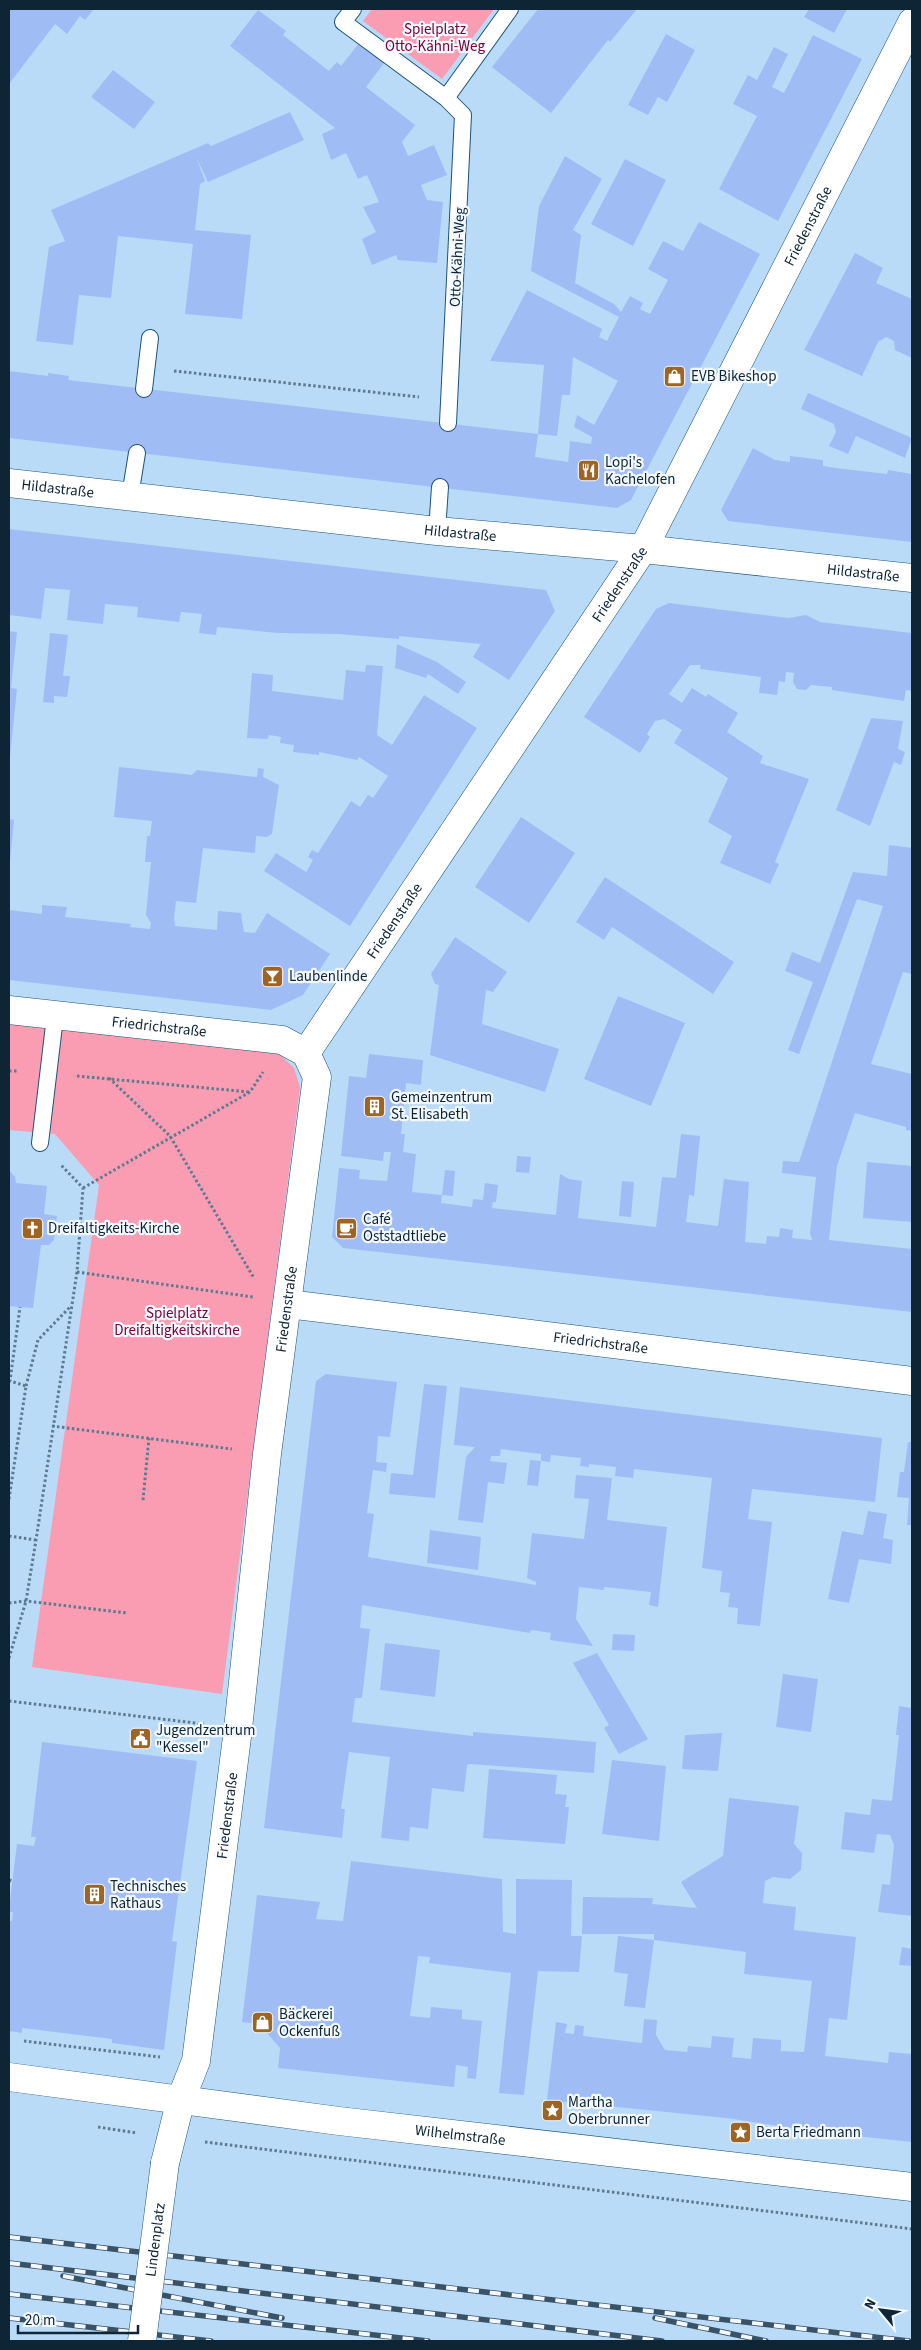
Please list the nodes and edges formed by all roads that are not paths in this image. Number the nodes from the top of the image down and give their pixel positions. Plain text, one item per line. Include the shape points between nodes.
1 (353, 9) edge
2 (510, 9) edge
3 (912, 22) edge
4 (446, 98) junction
5 (150, 338) dead end
6 (144, 388) dead end
7 (448, 423) dead end
8 (137, 453) dead end
9 (9, 482) edge
10 (440, 487) dead end
11 (130, 496) junction
12 (437, 531) junction
13 (643, 549) junction
14 (912, 578) edge
15 (9, 1010) edge
16 (55, 1017) junction
17 (306, 1053) junction
18 (40, 1143) road end
19 (277, 1302) junction
20 (912, 1381) edge
21 (9, 2077) edge
22 (180, 2100) junction
23 (912, 2187) edge
24 (142, 2341) edge

1 - 4 lane, Otto-Kähni-Weg via 343,22
2 - 4 lane
3 - 13 street, Friedenstraße
4 - 7 lane, Otto-Kähni-Weg via 463,115
5 - 6 lane
8 - 11 lane
9 - 11 street, Hildastraße
10 - 12 lane
11 - 12 street, Hildastraße
12 - 13 street, Hildastraße
13 - 14 street, Hildastraße
13 - 17 street, Friedenstraße
15 - 16 street, Friedrichstraße
16 - 17 street, Friedrichstraße via 282,1040
16 - 18 lane
17 - 19 street, Friedenstraße via 317,1077
19 - 20 street, Friedrichstraße
19 - 22 street, Friedenstraße via 268,1454 238,1729 196,2061
21 - 22 street, Wilhelmstraße
22 - 23 street, Wilhelmstraße
22 - 24 street, Lindenplatz, bridge via 168,2150

